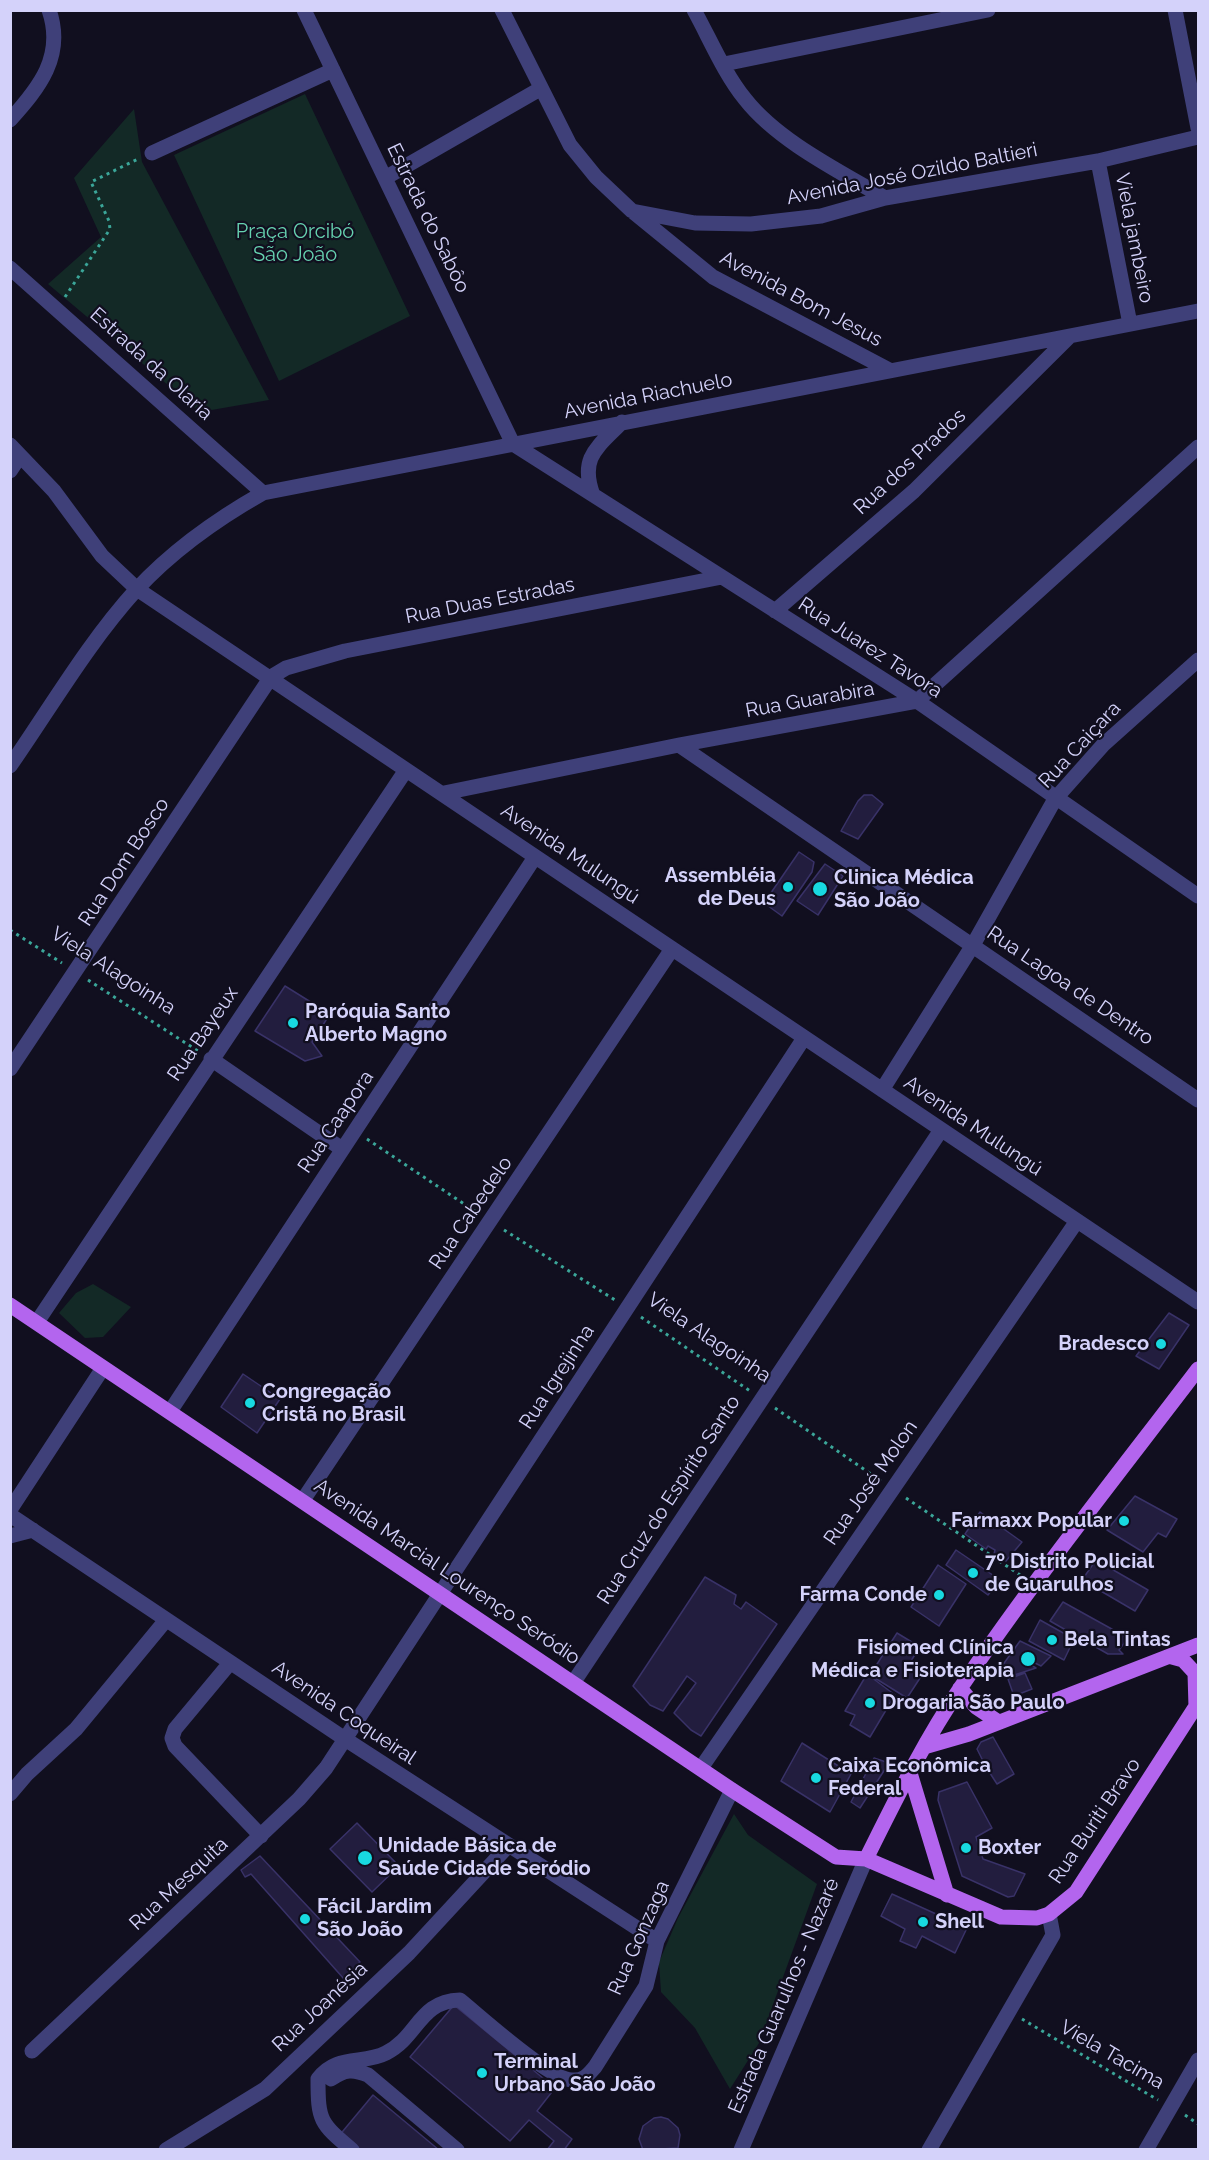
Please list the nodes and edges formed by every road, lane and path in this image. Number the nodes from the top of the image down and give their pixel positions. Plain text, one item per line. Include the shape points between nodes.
1 (49, 10) edge
2 (304, 10) edge
3 (502, 10) edge
4 (694, 10) edge
5 (988, 10) edge
6 (1175, 10) edge
7 (724, 64) junction
8 (333, 70) junction
9 (540, 89) junction
10 (10, 120) edge
11 (1198, 128) edge
12 (1198, 137) edge
13 (152, 153) joint
14 (1098, 161) junction
15 (385, 178) junction
16 (885, 198) junction
17 (632, 211) junction
18 (10, 268) edge
19 (57, 309) junction
20 (1198, 311) edge
21 (1130, 324) junction
22 (1068, 338) junction
23 (889, 370) junction
24 (622, 422) junction
25 (513, 444) junction
26 (1198, 447) edge
27 (16, 450) edge
28 (10, 471) edge
29 (263, 492) junction
30 (593, 495) junction
31 (722, 577) junction
32 (137, 589) junction
33 (775, 611) junction
34 (1198, 660) edge
35 (271, 677) junction
36 (916, 702) junction
37 (679, 745) junction
38 (10, 766) edge
39 (406, 770) junction
40 (444, 793) junction
41 (1055, 799) junction
42 (536, 857) junction
43 (1197, 893) edge
44 (10, 930) edge
45 (973, 945) junction
46 (672, 949) junction
47 (77, 973) junction
48 (804, 1038) junction
49 (211, 1059) junction
50 (10, 1069) edge
51 (882, 1090) junction
52 (1198, 1100) edge
53 (941, 1130) junction
54 (355, 1131) junction
55 (342, 1149) junction
56 (490, 1221) junction
57 (1077, 1221) junction
58 (1198, 1302) edge
59 (10, 1305) edge
60 (627, 1308) junction
61 (38, 1322) junction
62 (103, 1368) junction
63 (1198, 1369) edge
64 (761, 1398) junction
65 (171, 1410) junction
66 (892, 1489) junction
67 (303, 1500) junction
68 (10, 1510) edge
69 (10, 1515) edge
70 (33, 1530) junction
71 (10, 1536) edge
72 (1034, 1585) junction
73 (440, 1592) junction
74 (166, 1620) junction
75 (1198, 1646) edge
76 (1172, 1657) junction
77 (230, 1663) junction
78 (573, 1683) junction
79 (960, 1688) junction
80 (1197, 1705) edge
81 (998, 1721) junction
82 (345, 1739) junction
83 (924, 1747) junction
84 (700, 1768) junction
85 (910, 1773) junction
86 (732, 1790) junction
87 (10, 1794) edge
88 (261, 1836) junction
89 (508, 1846) junction
90 (866, 1859) junction
91 (947, 1895) junction
92 (1049, 1914) junction
93 (657, 1941) junction
94 (1009, 2012) junction
95 (32, 2051) dead end
96 (1198, 2060) edge
97 (318, 2094) junction
98 (1171, 2107) junction
99 (1198, 2124) edge
100 (166, 2150) edge
101 (351, 2150) edge
102 (457, 2150) edge
103 (741, 2150) edge
104 (929, 2150) edge
105 (1146, 2150) edge

1 - 10 street via 54,48 50,67 39,87
2 - 8 street, Estrada do Sabôo
3 - 9 street, Avenida Bom Jesus
4 - 7 street
5 - 7 street
6 - 11 street
7 - 16 street via 745,99 773,126 821,161
8 - 13 street
8 - 15 street, Estrada do Sabôo
9 - 15 street
9 - 17 street, Avenida Bom Jesus via 570,145
12 - 14 street, Avenida José Ozildo Baltieri
13 - 19 path via 91,182 110,229
14 - 16 street, Avenida José Ozildo Baltieri
14 - 21 street, Viela jambeiro
15 - 25 street, Estrada do Sabôo
16 - 17 street, Avenida José Ozildo Baltieri via 821,216 751,224 695,223
17 - 23 street, Avenida Bom Jesus via 713,277
18 - 19 street, Estrada da Olaria
19 - 29 street, Estrada da Olaria
20 - 21 street, Avenida Riachuelo
21 - 22 street, Avenida Riachuelo
22 - 23 street, Avenida Riachuelo
22 - 33 street, Rua dos Prados via 914,491
23 - 24 street, Avenida Riachuelo
24 - 25 street, Avenida Riachuelo
24 - 30 street via 590,456 587,474
25 - 29 street, Avenida Riachuelo
25 - 30 street, Rua Juarez Tavora
26 - 36 street
27 - 28 street
27 - 32 street, Avenida Mulungú via 54,491 102,556
29 - 32 street, Avenida Riachuelo via 212,524
30 - 31 street, Rua Juarez Tavora
31 - 33 street, Rua Juarez Tavora
31 - 35 street, Rua Duas Estradas via 345,651 286,668
32 - 35 street, Avenida Mulungú
32 - 38 street, Avenida Riachuelo via 106,626
33 - 36 street, Rua Juarez Tavora
34 - 41 street, Rua Caiçara via 1103,746
35 - 39 street, Avenida Mulungú
35 - 47 street, Rua Dom Bosco
36 - 37 street, Rua Guarabira
36 - 41 street, Rua Juarez Tavora
37 - 40 street, Rua Guarabira
37 - 45 street, Rua Lagoa de Dentro
39 - 40 street, Avenida Mulungú
39 - 49 street, Rua Bayeux
40 - 42 street, Avenida Mulungú
41 - 43 street, Rua Juarez Tavora
41 - 45 street, Rua Caiçara
42 - 46 street, Avenida Mulungú
42 - 54 street, Rua Caapora
44 - 47 path, Viela Alagoinha
45 - 51 street, Rua Caiçara
45 - 52 street, Rua Lagoa de Dentro
46 - 48 street, Avenida Mulungú
46 - 56 street, Rua Cabedelo
47 - 49 path, Viela Alagoinha
47 - 50 street, Rua Dom Bosco
48 - 51 street, Avenida Mulungú
48 - 60 street, Rua Igrejinha
49 - 55 street
49 - 61 street, Rua Bayeux
51 - 53 street, Avenida Mulungú
53 - 57 street, Avenida Mulungú
53 - 64 street, Rua Cruz do Espírito Santo
54 - 55 street, Rua Caapora
54 - 56 path, Viela Alagoinha
55 - 65 street, Rua Caapora
56 - 60 path, Viela Alagoinha
56 - 67 street, Rua Cabedelo
57 - 58 street, Avenida Mulungú
57 - 66 street, Rua José Molon
59 - 61 main road, Avenida Marcial Lourenço Seródio
60 - 64 path, Viela Alagoinha
60 - 73 street, Rua Igrejinha
61 - 62 main road, Avenida Marcial Lourenço Seródio
62 - 65 main road, Avenida Marcial Lourenço Seródio
62 - 68 street
63 - 72 main road
64 - 66 path, Viela Alagoinha
64 - 78 street, Rua Cruz do Espírito Santo
65 - 67 main road, Avenida Marcial Lourenço Seródio
66 - 72 path, Viela Alagoinha
66 - 84 street, Rua José Molon
67 - 73 main road, Avenida Marcial Lourenço Seródio
69 - 70 street, Avenida Coqueiral
70 - 71 street
70 - 74 street, Avenida Coqueiral
72 - 79 main road
73 - 78 main road, Avenida Marcial Lourenço Seródio
73 - 82 street, Rua Igrejinha
74 - 77 street, Avenida Coqueiral
74 - 87 street via 76,1729
75 - 76 main road
76 - 80 main road via 1184,1660 1195,1673
76 - 81 main road
77 - 82 street, Avenida Coqueiral
77 - 88 street via 175,1729 172,1738
78 - 84 main road, Avenida Marcial Lourenço Seródio
79 - 81 main road via 976,1707
79 - 83 main road
80 - 92 main road, Rua Buriti Bravo via 1076,1892
81 - 83 main road
82 - 88 street, Rua Mesquita via 299,1799
82 - 89 street, Avenida Coqueiral
83 - 85 main road
84 - 86 main road, Avenida Marcial Lourenço Seródio
85 - 90 main road
85 - 91 main road
86 - 90 main road, Avenida Marcial Lourenço Seródio via 836,1857
86 - 93 street, Rua Gonzaga
88 - 95 street, Rua Mesquita
89 - 93 street, Avenida Coqueiral
89 - 100 street, Rua Joanésia via 409,1953 265,2089
90 - 91 main road
90 - 103 street, Estrada Guarulhos - Nazaré
91 - 92 main road via 1001,1917 1029,1920
92 - 94 street via 1053,1935
93 - 97 street, Rua Gonzaga via 646,1986 585,2078 572,2080 553,2074 460,2000 444,2000 386,2053 342,2062 323,2072 318,2079
94 - 98 path, Viela Tacima
94 - 104 street
96 - 98 street
97 - 101 street via 319,2114 326,2128
97 - 102 street via 342,2071 361,2073
98 - 99 path, Viela Tacima
98 - 105 street

